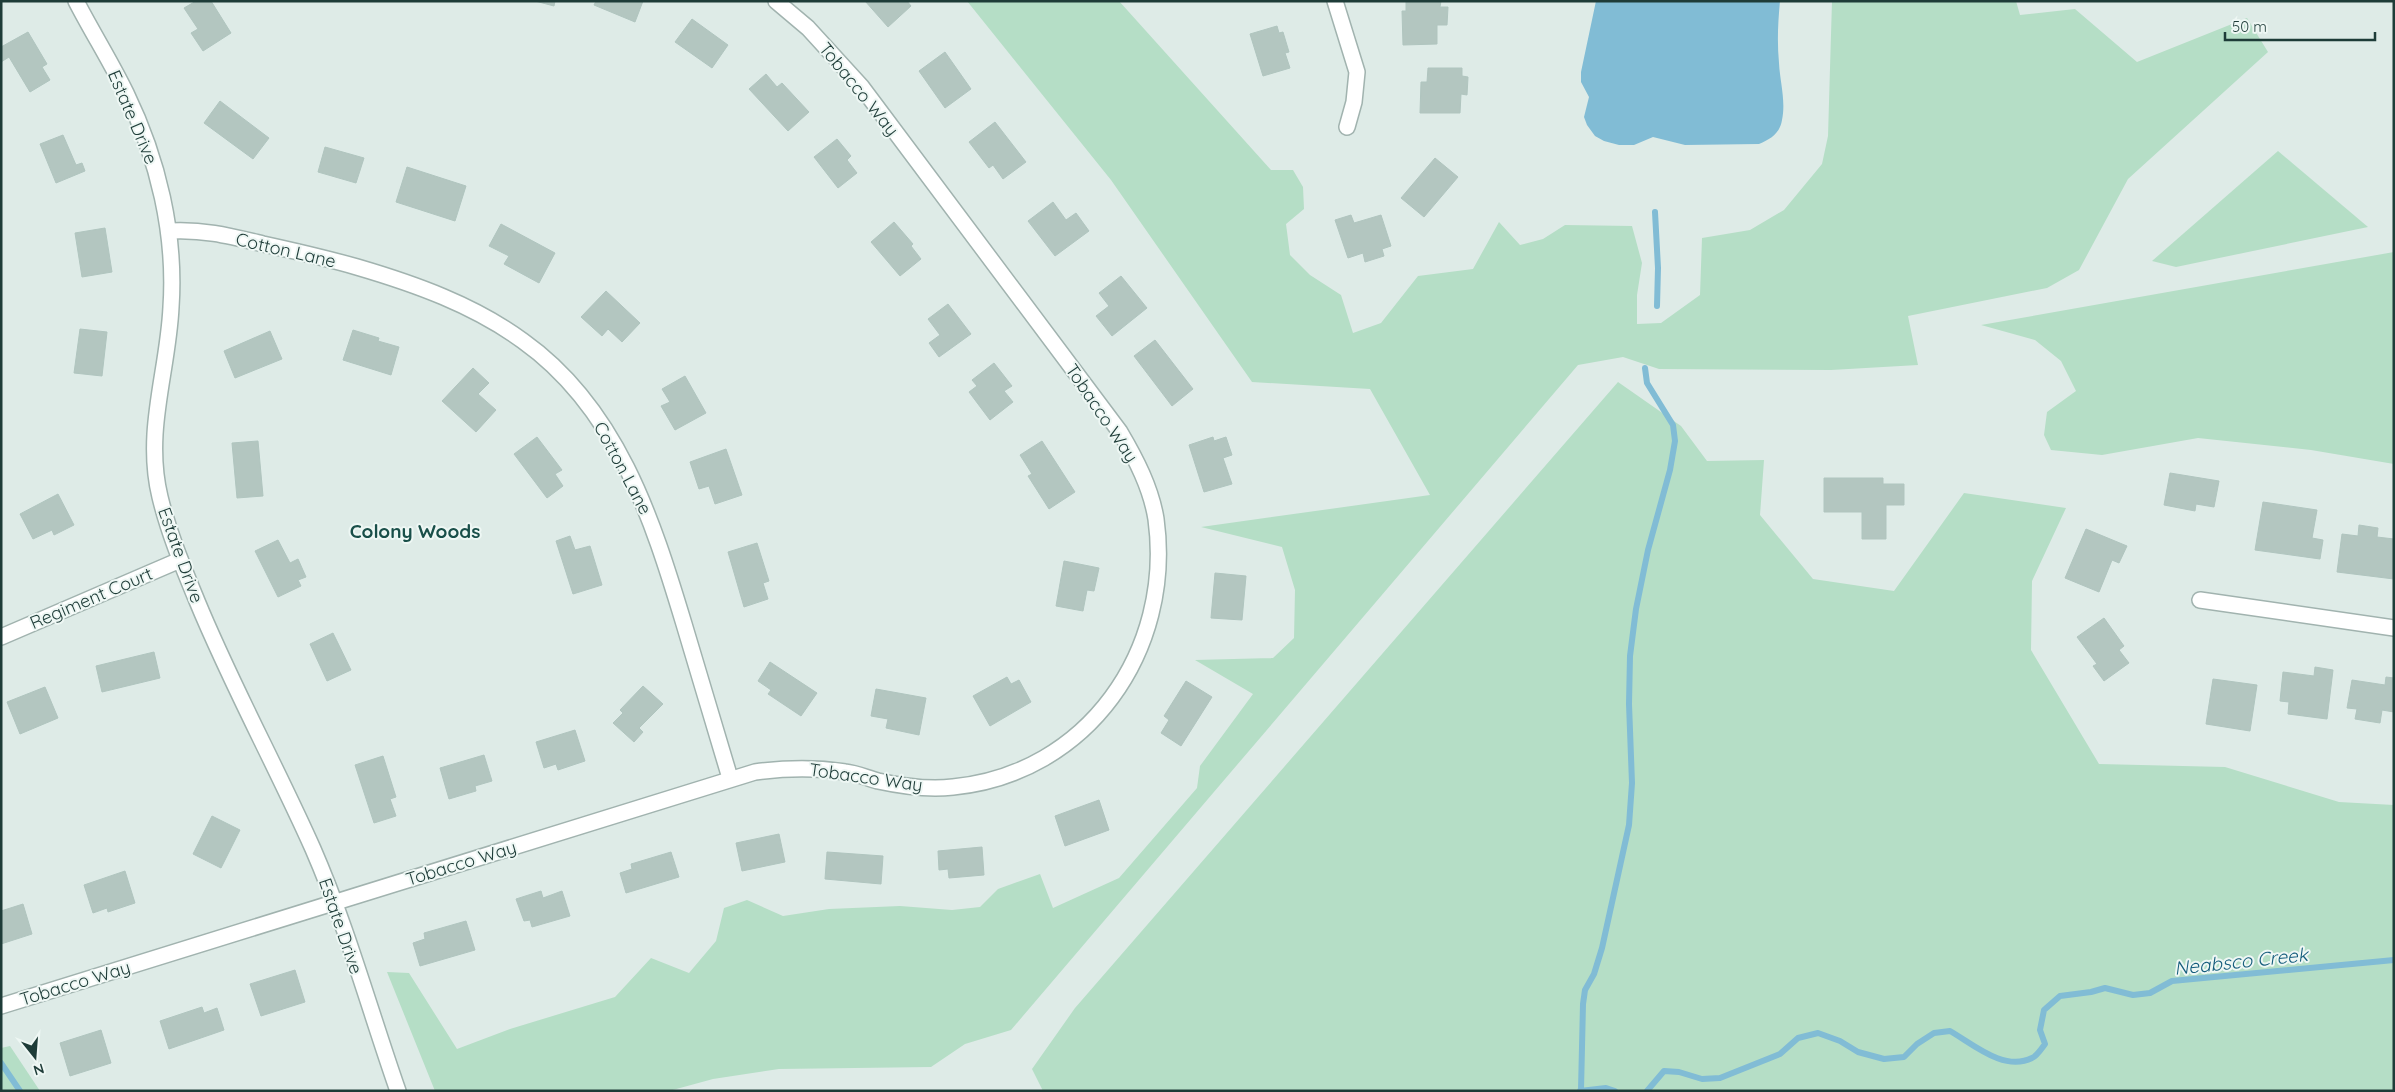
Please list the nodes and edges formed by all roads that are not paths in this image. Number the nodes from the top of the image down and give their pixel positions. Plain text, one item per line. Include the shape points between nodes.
1 (76, 1) edge
2 (776, 1) edge
3 (1336, 1) edge
4 (1347, 127) dead end
5 (169, 231) junction
6 (180, 560) junction
7 (2200, 600) dead end
8 (2394, 628) edge
9 (1, 637) edge
10 (730, 778) junction
11 (334, 903) junction
12 (1, 1006) edge
13 (398, 1091) edge

1 - 5 street, Estate Drive via 126,93 145,137
2 - 10 street, Tobacco Way via 808,28 860,86 1120,432 1137,461 1149,492 1156,518 1158,554 1150,618 1127,676 1110,702 1088,726 1037,763 1000,778 951,787 912,786 814,768 781,768
3 - 4 street via 1357,72
5 - 6 street, Estate Drive via 171,310 155,422 155,466 166,520
5 - 10 street, Cotton Lane via 197,230 230,236 398,279 491,321 524,341 555,367 611,436 652,523
6 - 9 street, Regiment Court
6 - 11 street, Estate Drive via 218,651 313,849
7 - 8 street
10 - 11 street, Tobacco Way
11 - 12 street, Tobacco Way
11 - 13 street, Estate Drive

